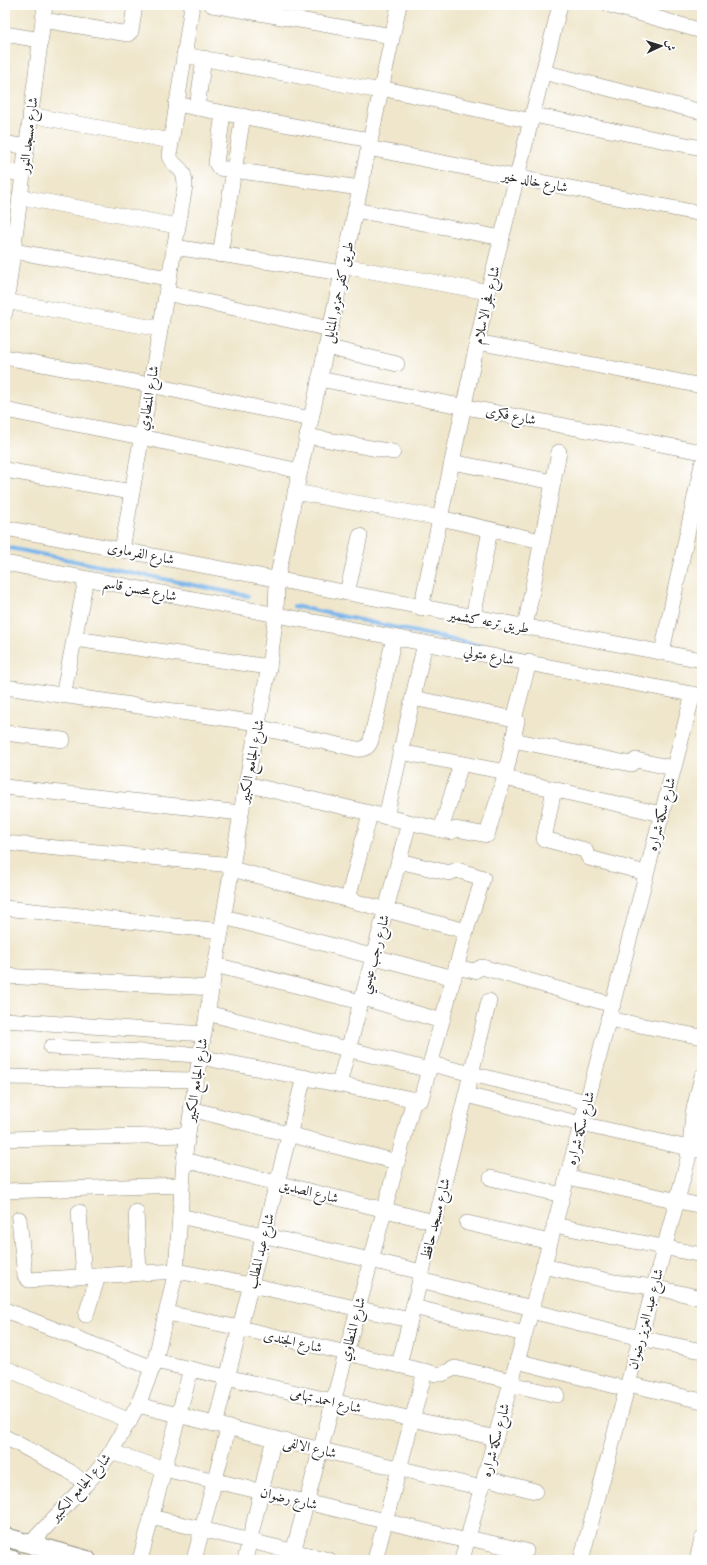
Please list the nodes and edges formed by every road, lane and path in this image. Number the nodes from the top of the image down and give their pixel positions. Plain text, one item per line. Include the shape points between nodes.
1 (45, 5) edge
2 (192, 5) edge
3 (212, 5) edge
4 (399, 5) edge
5 (560, 5) edge
6 (610, 5) edge
7 (131, 6) edge
8 (43, 20) junction
9 (702, 31) edge
10 (5, 34) edge
11 (392, 36) junction
12 (40, 40) junction
13 (184, 55) junction
14 (204, 58) junction
15 (544, 72) junction
16 (381, 89) junction
17 (176, 104) junction
18 (197, 108) junction
19 (702, 112) edge
20 (223, 113) junction
21 (30, 115) junction
22 (243, 116) junction
23 (532, 118) junction
24 (171, 141) junction
25 (5, 142) edge
26 (369, 144) junction
27 (26, 147) junction
28 (702, 148) edge
29 (5, 171) edge
30 (234, 171) junction
31 (22, 174) junction
32 (517, 178) junction
33 (360, 188) junction
34 (20, 197) junction
35 (355, 210) junction
36 (702, 214) edge
37 (11, 219) edge
38 (178, 226) junction
39 (502, 238) junction
40 (174, 247) junction
41 (13, 251) junction
42 (220, 255) junction
43 (343, 269) junction
44 (168, 278) junction
45 (488, 292) junction
46 (166, 293) junction
47 (6, 305) edge
48 (160, 329) junction
49 (330, 329) junction
50 (477, 342) junction
51 (326, 347) junction
52 (5, 357) edge
53 (397, 364) dead end
54 (319, 379) junction
55 (150, 385) junction
56 (702, 386) edge
57 (464, 406) junction
58 (5, 410) edge
59 (311, 419) junction
60 (308, 436) junction
61 (141, 437) junction
62 (392, 452) dead end
63 (559, 452) dead end
64 (702, 452) edge
65 (452, 462) junction
66 (702, 464) edge
67 (5, 470) edge
68 (300, 471) junction
69 (553, 482) junction
70 (132, 492) junction
71 (295, 492) junction
72 (440, 518) junction
73 (5, 528) edge
74 (490, 530) junction
75 (360, 536) dead end
76 (542, 541) junction
77 (122, 550) junction
78 (5, 563) edge
79 (5, 576) edge
80 (86, 579) junction
81 (277, 579) junction
82 (347, 593) junction
83 (421, 608) junction
84 (276, 615) junction
85 (473, 618) junction
86 (525, 627) junction
87 (394, 637) junction
88 (75, 639) junction
89 (425, 643) junction
90 (662, 652) junction
91 (702, 660) edge
92 (529, 662) junction
93 (269, 666) junction
94 (5, 687) edge
95 (697, 695) edge
96 (63, 696) junction
97 (412, 698) junction
98 (514, 719) junction
99 (258, 725) junction
100 (5, 733) edge
101 (63, 740) dead end
102 (513, 740) junction
103 (400, 752) junction
104 (461, 764) junction
105 (673, 768) junction
106 (506, 775) junction
107 (246, 784) junction
108 (5, 787) edge
109 (554, 789) junction
110 (241, 814) junction
111 (370, 814) junction
112 (661, 814) junction
113 (386, 817) junction
114 (409, 823) junction
115 (441, 830) junction
116 (5, 843) edge
117 (399, 861) junction
118 (232, 867) junction
119 (646, 873) junction
120 (348, 899) junction
121 (5, 908) edge
122 (386, 909) junction
123 (222, 924) junction
124 (466, 930) junction
125 (374, 956) junction
126 (216, 965) junction
127 (455, 972) junction
128 (5, 976) edge
129 (212, 988) junction
130 (362, 1000) junction
131 (489, 1001) dead end
132 (610, 1012) junction
133 (207, 1013) junction
134 (5, 1020) edge
135 (442, 1021) junction
136 (204, 1034) junction
137 (702, 1037) edge
138 (51, 1047) dead end
139 (349, 1049) junction
140 (200, 1056) junction
141 (430, 1067) junction
142 (471, 1074) junction
143 (702, 1076) edge
144 (5, 1077) edge
145 (304, 1078) junction
146 (196, 1080) junction
147 (339, 1084) junction
148 (466, 1095) junction
149 (414, 1099) junction
150 (587, 1102) junction
151 (699, 1102) edge
152 (191, 1109) junction
153 (581, 1124) junction
154 (290, 1134) junction
155 (188, 1135) junction
156 (5, 1139) edge
157 (696, 1150) edge
158 (184, 1160) junction
159 (397, 1162) junction
160 (567, 1177) junction
161 (491, 1178) dead end
162 (277, 1183) junction
163 (181, 1185) junction
164 (5, 1191) edge
165 (562, 1195) junction
166 (677, 1200) junction
167 (702, 1206) edge
168 (384, 1210) junction
169 (78, 1212) dead end
170 (136, 1212) dead end
171 (180, 1216) junction
172 (19, 1219) dead end
173 (434, 1222) junction
174 (467, 1223) dead end
175 (554, 1225) junction
176 (264, 1235) junction
177 (550, 1242) junction
178 (664, 1247) junction
179 (702, 1255) edge
180 (371, 1260) junction
181 (543, 1266) junction
182 (176, 1271) junction
183 (139, 1273) junction
184 (421, 1276) junction
185 (91, 1277) junction
186 (251, 1285) junction
187 (653, 1287) junction
188 (702, 1298) edge
189 (358, 1308) junction
190 (5, 1310) edge
191 (532, 1310) junction
192 (167, 1313) junction
193 (412, 1313) junction
194 (86, 1315) dead end
195 (240, 1328) junction
196 (525, 1334) junction
197 (640, 1338) junction
198 (702, 1351) edge
199 (346, 1353) junction
200 (517, 1361) junction
201 (154, 1365) junction
202 (399, 1365) junction
203 (5, 1368) edge
204 (191, 1369) junction
205 (425, 1371) junction
206 (228, 1378) junction
207 (511, 1382) junction
208 (627, 1387) junction
209 (557, 1395) dead end
210 (333, 1401) junction
211 (702, 1401) edge
212 (138, 1405) junction
213 (178, 1415) junction
214 (412, 1419) junction
215 (130, 1421) junction
216 (222, 1427) junction
217 (5, 1437) edge
218 (274, 1438) junction
219 (496, 1438) junction
220 (320, 1449) junction
221 (111, 1452) junction
222 (399, 1468) junction
223 (164, 1469) junction
224 (214, 1480) junction
225 (483, 1483) junction
226 (85, 1485) junction
227 (536, 1491) dead end
228 (261, 1492) junction
229 (306, 1502) junction
230 (151, 1517) junction
231 (385, 1521) junction
232 (201, 1529) junction
233 (5, 1537) edge
234 (702, 1539) edge
235 (468, 1540) junction
236 (249, 1541) junction
237 (30, 1544) junction
238 (526, 1551) dead end
239 (292, 1556) edge
240 (5, 1558) edge
241 (13, 1560) edge
242 (87, 1560) edge
243 (140, 1560) edge
244 (194, 1560) edge
245 (245, 1560) edge
246 (329, 1560) edge
247 (375, 1560) edge
248 (462, 1560) edge
249 (581, 1560) edge
250 (697, 1560) edge

1 - 8 street, شارع مسجد النور
2 - 13 street, شارع المنطاوي
3 - 11 street
4 - 11 street, طريق كفر حمزه, المنايل
5 - 15 street, شارع فجر الاسلام
6 - 9 street
7 - 8 street via 131,31 128,34
8 - 12 street, شارع مسجد النور
10 - 12 street
11 - 16 street, طريق كفر حمزه, المنايل
12 - 21 street, شارع مسجد النور
13 - 14 street
13 - 17 street, شارع المنطاوي
14 - 16 street
14 - 18 street
15 - 19 street
15 - 23 street, شارع فجر الاسلام
16 - 23 street
16 - 26 street, طريق كفر حمزه, المنايل
17 - 18 street, شارع خالد خير
17 - 24 street, شارع المنطاوي
18 - 20 street, شارع خالد خير
20 - 22 street, شارع خالد خير
20 - 30 street via 216,166
21 - 24 street
21 - 27 street, شارع مسجد النور
22 - 26 street, شارع خالد خير
22 - 30 street
23 - 28 street
23 - 32 street, شارع فجر الاسلام
24 - 38 street, شارع المنطاوي via 168,156 181,170 185,180
25 - 27 street
26 - 32 street, شارع خالد خير
26 - 33 street, طريق كفر حمزه, المنايل
27 - 31 street, شارع مسجد النور
29 - 31 street
30 - 33 street
30 - 42 street
31 - 34 street, شارع مسجد النور
32 - 36 street, شارع خالد خير
32 - 39 street, شارع فجر الاسلام
33 - 35 street, طريق كفر حمزه, المنايل
34 - 37 street, شارع مسجد النور
34 - 38 street
35 - 39 street
35 - 43 street, طريق كفر حمزه, المنايل
37 - 41 street, شارع مسجد النور
38 - 40 street, شارع المنطاوي
39 - 45 street, شارع فجر الاسلام
40 - 42 street
40 - 44 street, شارع المنطاوي
41 - 44 street
41 - 47 street, شارع مسجد النور
42 - 43 street
43 - 45 street
43 - 49 street, طريق كفر حمزه, المنايل
44 - 46 street, شارع المنطاوي
45 - 50 street, شارع فجر الاسلام
46 - 48 street, شارع المنطاوي
46 - 49 street
47 - 48 street
48 - 55 street, شارع المنطاوي
49 - 51 street, طريق كفر حمزه, المنايل
50 - 56 street
50 - 57 street, شارع فجر الاسلام
51 - 53 street
51 - 54 street, طريق كفر حمزه, المنايل
52 - 55 street
54 - 57 street, شارع فكرى
54 - 59 street, طريق كفر حمزه, المنايل
55 - 59 street
55 - 61 street, شارع المنطاوي
57 - 64 street, شارع فكرى
57 - 65 street, شارع فجر الاسلام
58 - 61 street
59 - 60 street, طريق كفر حمزه, المنايل
60 - 62 street
60 - 68 street, طريق كفر حمزه, المنايل
61 - 68 street
61 - 70 street, شارع المنطاوي
63 - 69 street
65 - 69 street
65 - 72 street, شارع فجر الاسلام
66 - 90 street
67 - 70 street
68 - 71 street, طريق كفر حمزه, المنايل
69 - 76 street
70 - 77 street, شارع المنطاوي
71 - 72 street
71 - 81 street, طريق كفر حمزه, المنايل
72 - 74 street
72 - 83 street, شارع فجر الاسلام
73 - 77 street, شارع الفرماوى
74 - 76 street
74 - 85 street
75 - 82 street
76 - 86 street
77 - 81 street, شارع الفرماوى
78 - 79 street
78 - 80 street, شارع محسن قاسم
80 - 84 street, شارع محسن قاسم
80 - 88 street
81 - 82 street, طريق ترعه كشمير
81 - 84 street, شارع الجامع الكبير
82 - 83 street, طريق ترعه كشمير
83 - 85 street, طريق ترعه كشمير
84 - 87 street, شارع متولي
84 - 93 street, شارع الجامع الكبير
85 - 86 street, طريق ترعه كشمير
86 - 90 street, طريق ترعه كشمير
87 - 89 street, شارع متولي
87 - 99 street via 372,740 368,747 361,750
88 - 93 street
88 - 96 street
89 - 92 street, شارع متولي
89 - 97 street
90 - 91 street, طريق ترعه كشمير
92 - 95 street, شارع متولي
92 - 98 street
93 - 99 street, شارع الجامع الكبير
94 - 96 street
95 - 105 street, شارع سكة شراره
96 - 99 street
97 - 98 street
97 - 103 street
98 - 102 street via 517,721
99 - 107 street, شارع الجامع الكبير
100 - 101 street
102 - 105 street via 631,764 636,760
102 - 106 street
103 - 104 street
103 - 113 street
104 - 106 street
104 - 115 street
105 - 112 street, شارع سكة شراره
106 - 109 street
106 - 115 street via 487,834 456,828 451,832
107 - 110 street, شارع الجامع الكبير
107 - 111 street
108 - 110 street
109 - 112 street
109 - 119 street via 544,839 585,850 589,858
110 - 118 street, شارع الجامع الكبير
111 - 113 street
111 - 120 street
112 - 119 street, شارع سكة شراره
113 - 114 street
114 - 115 street
114 - 117 street, شارع رجب عيسي
116 - 118 street
117 - 122 street, شارع رجب عيسي
117 - 124 street via 449,873 457,870 483,878
118 - 120 street
118 - 123 street, شارع الجامع الكبير
119 - 132 street, شارع سكة شراره
120 - 122 street
121 - 123 street
122 - 124 street
122 - 125 street, شارع رجب عيسي
123 - 125 street
123 - 126 street, شارع الجامع الكبير
124 - 127 street
125 - 127 street
125 - 130 street, شارع رجب عيسي
126 - 129 street, شارع الجامع الكبير
126 - 130 street
127 - 132 street via 474,971 482,967
127 - 135 street
128 - 129 street
129 - 133 street, شارع الجامع الكبير
130 - 135 street
130 - 139 street, شارع رجب عيسي
131 - 142 street, شارع مسجد حافظ
132 - 137 street
132 - 150 street, شارع سكة شراره
133 - 136 street, شارع الجامع الكبير
133 - 139 street
134 - 136 street
135 - 141 street
136 - 140 street, شارع الجامع الكبير
138 - 140 street
139 - 141 street
139 - 147 street, شارع رجب عيسي
140 - 145 street
140 - 146 street, شارع الجامع الكبير
141 - 142 street
141 - 149 street via 422,1098
142 - 148 street, شارع مسجد حافظ
142 - 150 street
143 - 151 street, شارع عبد العزيز رضوان
144 - 146 street
145 - 147 street
145 - 154 street, شارع عبد المطلب
146 - 152 street, شارع الجامع الكبير
147 - 149 street
148 - 153 street
148 - 173 street, شارع مسجد حافظ
149 - 159 street, شارع المنطاوي
150 - 153 street, شارع سكة شراره
151 - 157 street, شارع عبد العزيز رضوان
152 - 154 street
152 - 155 street, شارع الجامع الكبير
153 - 157 street
153 - 160 street, شارع سكة شراره
154 - 159 street
154 - 162 street, شارع عبد المطلب
155 - 156 street
155 - 158 street, شارع الجامع الكبير
157 - 166 street, شارع عبد العزيز رضوان
158 - 162 street, شارع الصديق
158 - 163 street, شارع الجامع الكبير
159 - 168 street, شارع المنطاوي
160 - 165 street, شارع سكة شراره
160 - 166 street
161 - 165 street
162 - 168 street, شارع الصديق
162 - 176 street, شارع عبد المطلب
163 - 164 street
163 - 171 street, شارع الجامع الكبير
165 - 175 street, شارع سكة شراره
166 - 167 street
166 - 178 street, شارع عبد العزيز رضوان
168 - 173 street, شارع الصديق
168 - 180 street, شارع المنطاوي
169 - 185 street
170 - 183 street
171 - 176 street
171 - 182 street, شارع الجامع الكبير
172 - 185 street via 25,1276 29,1280
173 - 184 street, شارع مسجد حافظ
174 - 177 street
175 - 177 street, شارع سكة شراره
175 - 178 street
176 - 180 street
176 - 186 street, شارع عبد المطلب
177 - 181 street, شارع سكة شراره
178 - 179 street
178 - 187 street, شارع عبد العزيز رضوان
180 - 184 street
180 - 189 street, شارع المنطاوي
181 - 187 street via 614,1282
181 - 191 street, شارع سكة شراره
182 - 183 street
182 - 186 street
182 - 192 street, شارع الجامع الكبير
183 - 185 street
184 - 191 street
184 - 193 street, شارع مسجد حافظ
185 - 194 street
186 - 189 street
186 - 195 street, شارع عبد المطلب
187 - 188 street
187 - 197 street, شارع عبد العزيز رضوان
189 - 193 street
189 - 199 street, شارع المنطاوي
190 - 201 street, شارع احمد تهامى
191 - 196 street, شارع سكة شراره
191 - 197 street
192 - 195 street, شارع الجندى
192 - 201 street, شارع الجامع الكبير
193 - 196 street
193 - 202 street, شارع مسجد حافظ
195 - 199 street, شارع الجندى
195 - 206 street, شارع عبد المطلب
196 - 200 street, شارع سكة شراره
197 - 198 street
197 - 208 street, شارع عبد العزيز رضوان
199 - 202 street, شارع الجندى
199 - 210 street, شارع المنطاوي
200 - 207 street, شارع سكة شراره
200 - 208 street
201 - 204 street, شارع احمد تهامى
201 - 212 street, شارع الجامع الكبير
202 - 205 street, شارع الجندى
203 - 215 street
204 - 206 street, شارع احمد تهامى
204 - 213 street
205 - 207 street, شارع الجندى via 439,1374 452,1368
205 - 214 street
206 - 210 street, شارع احمد تهامى
206 - 216 street, شارع عبد المطلب
207 - 209 street, شارع الجندى
207 - 219 street, شارع سكة شراره
208 - 211 street
208 - 249 street, شارع عبد العزيز رضوان
210 - 214 street, شارع احمد تهامى
210 - 220 street, شارع المنطاوي
212 - 213 street, شارع الالفى
212 - 215 street, شارع الجامع الكبير
213 - 216 street, شارع الالفى
213 - 223 street
214 - 219 street, شارع احمد تهامى
214 - 222 street
215 - 221 street, شارع الجامع الكبير
216 - 218 street, شارع الالفى
216 - 224 street, شارع عبد المطلب
217 - 226 street via 69,1471
218 - 220 street, شارع الالفى
218 - 228 street
219 - 225 street, شارع سكة شراره
220 - 222 street, شارع الالفى
220 - 229 street, شارع المنطاوي
221 - 223 street, شارع رضوان
221 - 226 street, شارع الجامع الكبير
222 - 225 street, شارع الالفى
222 - 231 street
223 - 224 street, شارع رضوان
223 - 230 street
224 - 228 street, شارع رضوان
224 - 232 street, شارع عبد المطلب
225 - 227 street, شارع الالفى
225 - 235 street, شارع سكة شراره
226 - 237 street, شارع الجامع الكبير
228 - 229 street, شارع رضوان
228 - 236 street
229 - 231 street, شارع رضوان
229 - 239 street, شارع المنطاوي
230 - 232 street
230 - 243 street
231 - 235 street, شارع رضوان
231 - 247 street
232 - 236 street
232 - 244 street, شارع عبد المطلب
233 - 237 main road
234 - 250 street
235 - 238 street, شارع رضوان
235 - 248 street, شارع سكة شراره
236 - 239 street
236 - 245 street
237 - 242 main road
239 - 246 street
240 - 241 main road

